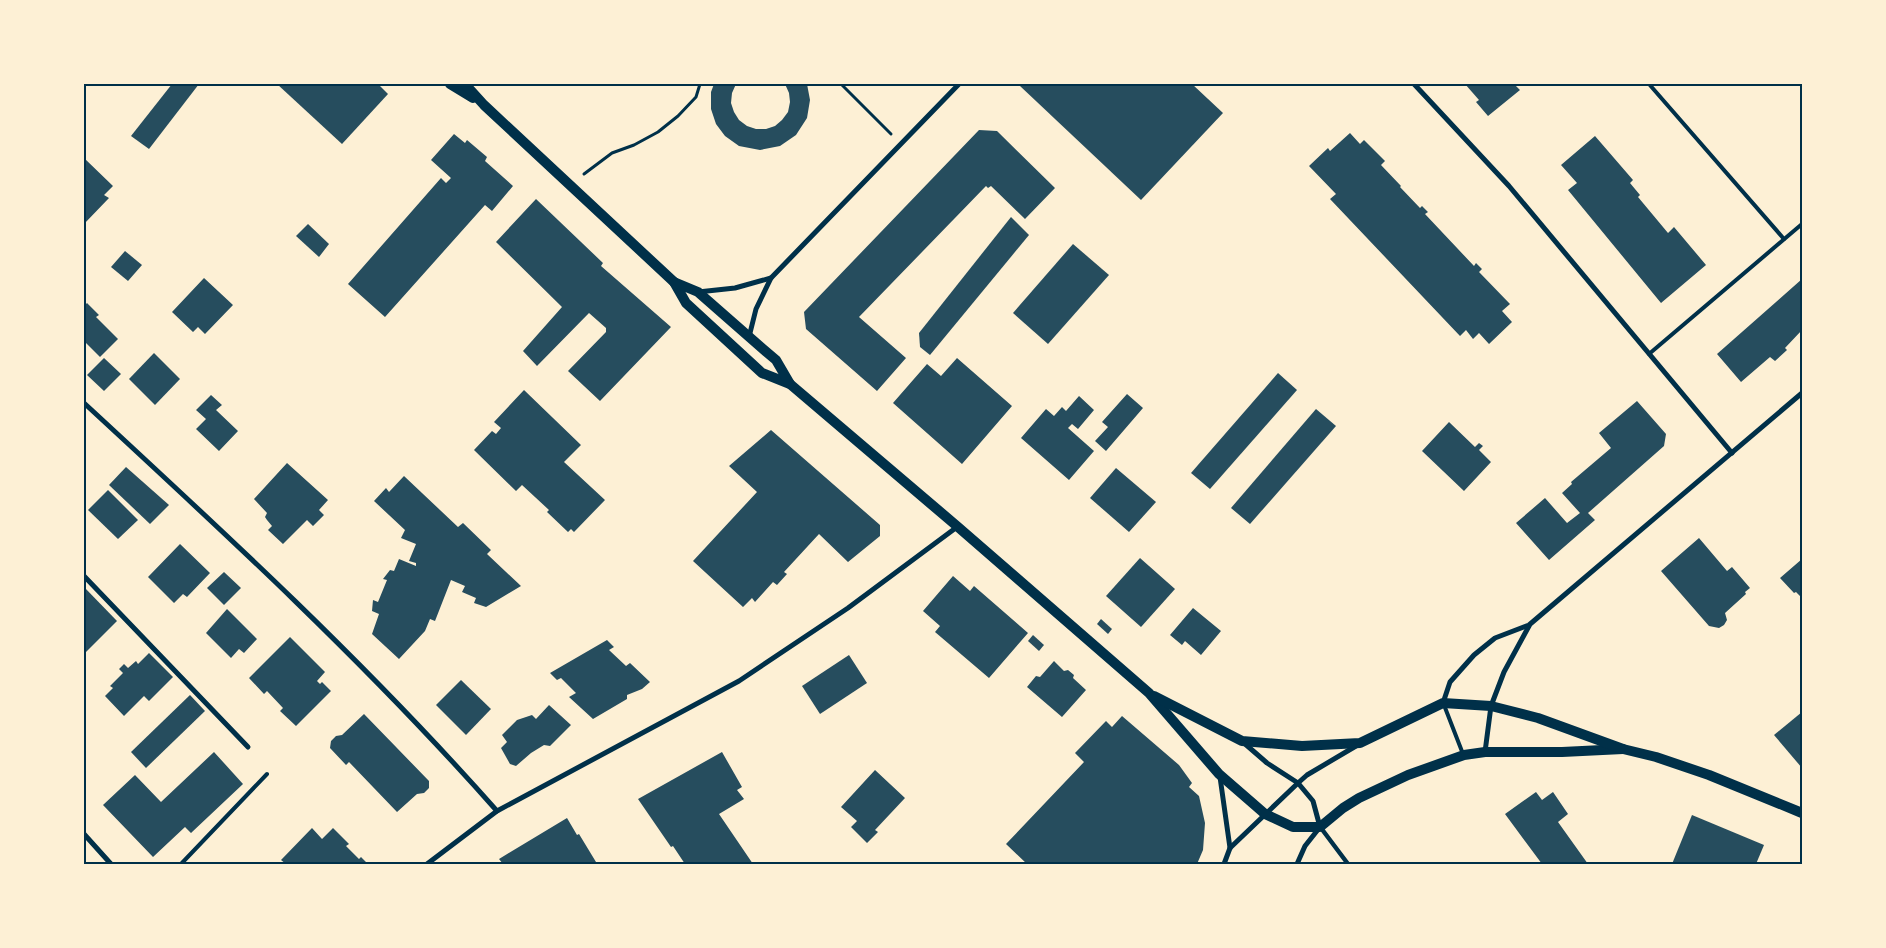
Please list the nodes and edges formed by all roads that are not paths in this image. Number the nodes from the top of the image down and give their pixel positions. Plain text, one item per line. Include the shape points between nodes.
1 (450, 84) edge
2 (465, 84) edge
3 (959, 84) edge
4 (1414, 84) edge
5 (1649, 84) edge
6 (484, 106) junction
7 (1802, 224) edge
8 (1784, 239) junction
9 (771, 278) junction
10 (674, 282) junction
11 (698, 292) junction
12 (749, 337) junction
13 (1649, 354) junction
14 (790, 384) junction
15 (1802, 393) edge
16 (84, 403) edge
17 (1732, 454) junction
18 (958, 527) junction
19 (84, 576) edge
20 (1529, 626) junction
21 (1149, 693) junction
22 (1443, 703) junction
23 (1491, 706) junction
24 (1242, 741) junction
25 (1360, 743) junction
26 (248, 747) dead end
27 (1623, 749) junction
28 (1485, 752) junction
29 (1464, 755) junction
30 (267, 774) dead end
31 (1219, 774) junction
32 (1298, 783) junction
33 (496, 811) junction
34 (1802, 813) edge
35 (1266, 814) junction
36 (1320, 827) junction
37 (84, 834) edge
38 (1230, 848) junction
39 (111, 864) edge
40 (181, 864) edge
41 (427, 864) edge
42 (1224, 864) edge
43 (1297, 864) edge
44 (1348, 864) edge

1 - 6 main road
2 - 6 main road
3 - 9 street
4 - 13 street via 1509,186
5 - 8 lane
6 - 10 main road
7 - 8 lane
8 - 13 lane
9 - 11 street via 735,288
9 - 12 street via 756,309
10 - 11 main road
10 - 14 main road via 686,303 762,373
11 - 12 main road
12 - 14 main road via 776,360
13 - 17 street
14 - 18 main road
15 - 17 street
16 - 33 street via 316,621 448,756
17 - 20 street
18 - 21 main road
18 - 33 street via 848,608 739,681
19 - 26 street
20 - 22 street via 1495,638 1474,655 1450,682
20 - 23 street via 1504,672
21 - 24 main road
21 - 31 main road
22 - 23 main road
22 - 25 main road
22 - 29 lane
23 - 27 main road via 1538,718
23 - 28 street
24 - 25 main road via 1302,746
24 - 32 street via 1267,763
25 - 32 street
27 - 28 main road
27 - 34 main road via 1709,774
28 - 29 main road
29 - 36 main road via 1408,775 1359,798
30 - 40 lane
31 - 35 main road
31 - 38 street
32 - 35 street
32 - 36 street via 1313,802
33 - 41 street
35 - 36 main road via 1292,827
35 - 38 street
36 - 43 street via 1305,846
36 - 44 street
37 - 39 street
38 - 42 street

